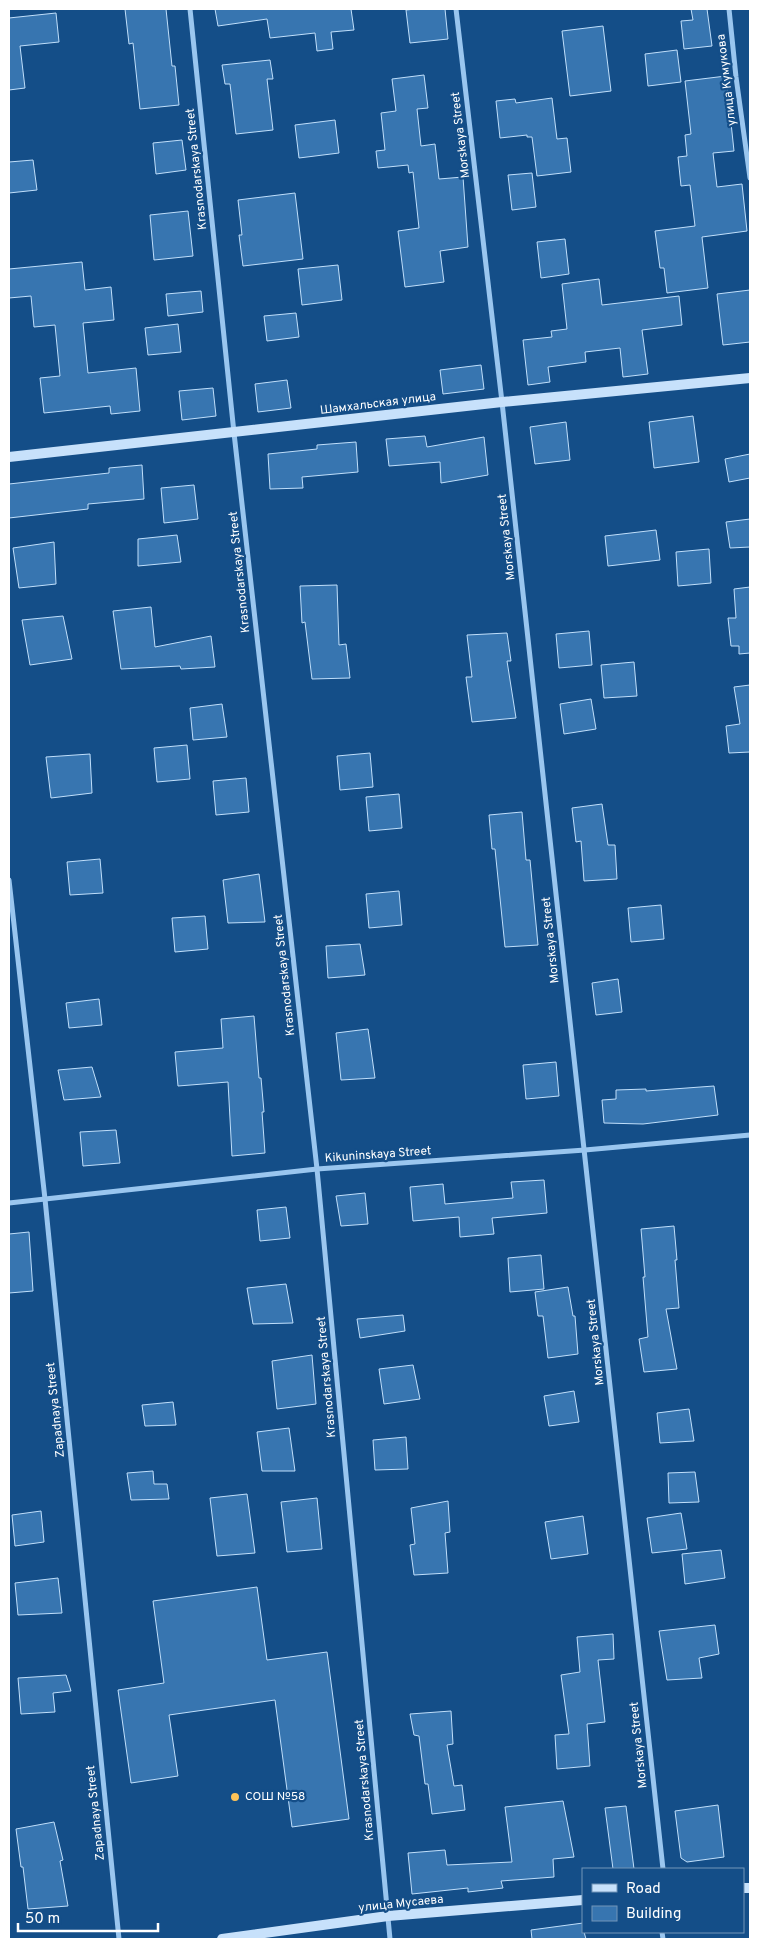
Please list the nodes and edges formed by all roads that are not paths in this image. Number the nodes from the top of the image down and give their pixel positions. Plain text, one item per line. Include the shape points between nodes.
1 (190, 9) edge
2 (456, 9) edge
3 (729, 9) edge
4 (750, 178) edge
5 (750, 378) edge
6 (502, 402) junction
7 (234, 433) junction
8 (9, 457) edge
9 (9, 880) edge
10 (750, 1135) edge
11 (585, 1150) junction
12 (317, 1169) junction
13 (45, 1199) junction
14 (9, 1203) edge
15 (663, 1868) edge
16 (582, 1900) edge
17 (388, 1916) junction
18 (119, 1939) edge
19 (222, 1939) edge
20 (390, 1939) edge

1 - 7 street, Krasnodarskaya Street
2 - 6 street, Morskaya Street
3 - 4 street, улица Кумукова
5 - 6 street, Шамхальская улица
6 - 7 street, Шамхальская улица
6 - 11 street, Morskaya Street
7 - 8 street, Шамхальская улица
7 - 12 street, Krasnodarskaya Street
9 - 13 street, Zapadnaya Street
10 - 11 street, Kikuninskaya Street
11 - 12 street, Kikuninskaya Street
11 - 15 street, Morskaya Street
12 - 13 street, Kikuninskaya Street
12 - 17 street, Krasnodarskaya Street
13 - 14 street, Kikuninskaya Street
13 - 18 street, Zapadnaya Street
16 - 17 street, улица Мусаева
17 - 19 street, улица Мусаева
17 - 20 street, Krasnodarskaya Street

